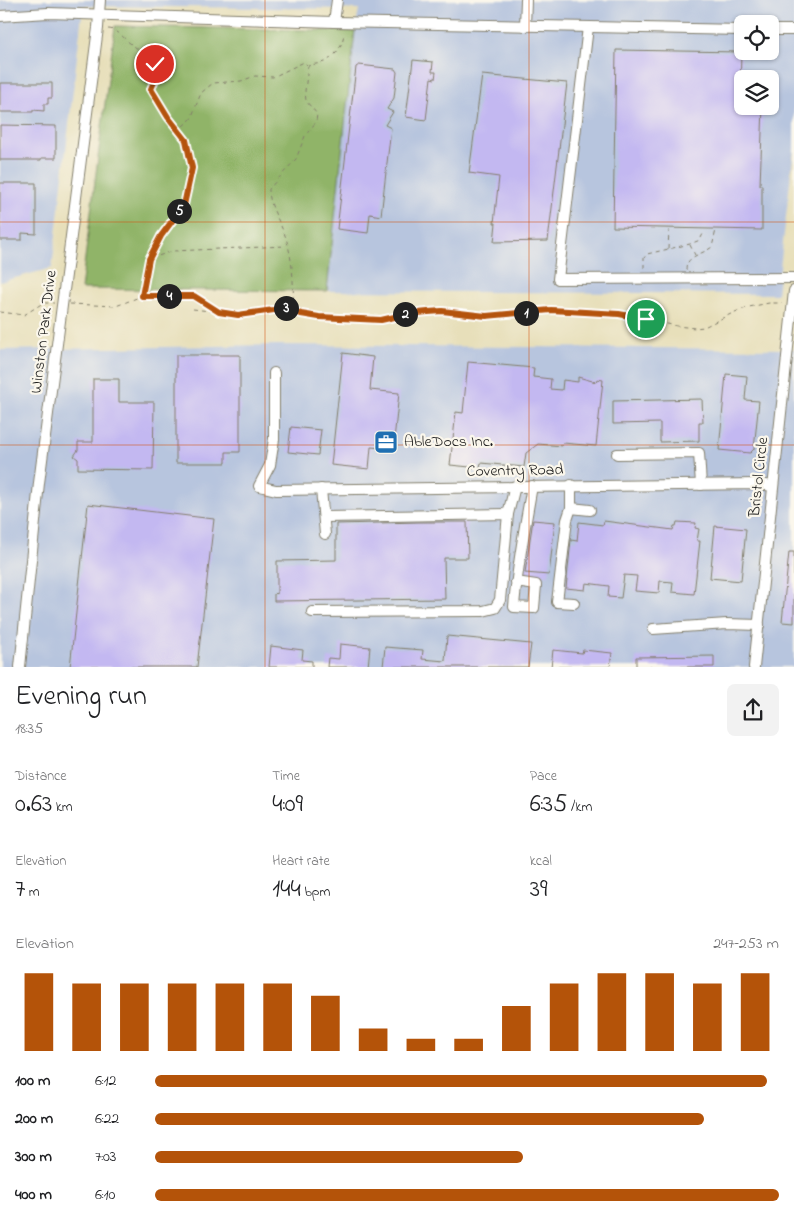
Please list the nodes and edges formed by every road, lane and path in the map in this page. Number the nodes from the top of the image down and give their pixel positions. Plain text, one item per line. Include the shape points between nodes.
1 (100, 0) edge
2 (337, 0) edge
3 (526, 0) edge
4 (98, 15) junction
5 (0, 16) edge
6 (334, 22) junction
7 (345, 22) junction
8 (525, 26) junction
9 (588, 27) junction
10 (98, 28) junction
11 (734, 30) edge
12 (779, 30) edge
13 (794, 30) edge
14 (308, 66) junction
15 (176, 125) junction
16 (668, 230) dead end
17 (716, 230) dead end
18 (704, 232) dead end
19 (690, 244) junction
20 (288, 246) junction
21 (668, 250) junction
22 (695, 255) junction
23 (149, 259) junction
24 (686, 271) dead end
25 (794, 278) edge
26 (645, 279) junction
27 (794, 290) edge
28 (142, 296) junction
29 (53, 303) dead end
30 (793, 303) edge
31 (75, 304) dead end
32 (194, 309) dead end
33 (293, 309) junction
34 (0, 312) edge
35 (219, 312) junction
36 (274, 373) dead end
37 (617, 454) dead end
38 (571, 485) junction
39 (701, 485) junction
40 (515, 486) junction
41 (532, 486) junction
42 (773, 486) junction
43 (321, 489) junction
44 (571, 508) junction
45 (590, 510) dead end
46 (508, 514) junction
47 (325, 517) junction
48 (325, 534) dead end
49 (516, 582) dead end
50 (574, 604) dead end
51 (312, 612) dead end
52 (759, 625) junction
53 (653, 628) dead end
54 (20, 667) edge
55 (754, 667) edge

1 - 4 street, Winston Park Drive
2 - 6 street
3 - 8 street
4 - 5 street via 48,13
4 - 6 street
4 - 10 street, Winston Park Drive
6 - 7 street
7 - 8 street
7 - 14 path via 340,48 325,62
8 - 9 street
9 - 11 street
9 - 26 street via 558,279
10 - 15 path via 114,29 149,56 155,64 156,77 151,89
10 - 54 street, Winston Park Drive via 39,483
12 - 13 street
14 - 15 path via 304,62 273,77 255,76 213,83 201,92 191,119 183,126
14 - 20 path via 306,101 317,114 316,122 296,159 269,189 269,199
15 - 23 path via 186,140 192,168 184,205
16 - 21 path
17 - 22 path via 712,247
18 - 19 path via 700,240
19 - 21 path
19 - 22 path
20 - 23 path via 173,251
20 - 33 path via 294,274
21 - 26 path via 647,254 644,258
22 - 24 path via 686,264
23 - 28 path
25 - 26 street
27 - 30 street, Bristol Circle
28 - 31 path via 116,306
28 - 35 path via 194,296
29 - 34 path via 43,303 24,315
30 - 33 path via 749,307 695,328 619,314 580,311 551,310 486,316 435,311 381,320 319,317
30 - 42 street, Bristol Circle
32 - 35 path
33 - 35 path via 238,315
36 - 43 street, Coventry Road via 274,440 270,465 259,486 276,490
37 - 39 street via 700,453
38 - 39 street, Coventry Road
38 - 41 street, Coventry Road
38 - 44 street
39 - 42 street, Coventry Road
40 - 41 street, Coventry Road
40 - 43 street, Coventry Road
40 - 46 street
41 - 49 street
42 - 52 street, Bristol Circle
43 - 47 street
44 - 45 street
44 - 50 street via 557,602
46 - 47 street
46 - 51 street via 500,600 495,608 484,611
47 - 48 street
52 - 53 street
52 - 55 street, Bristol Circle

